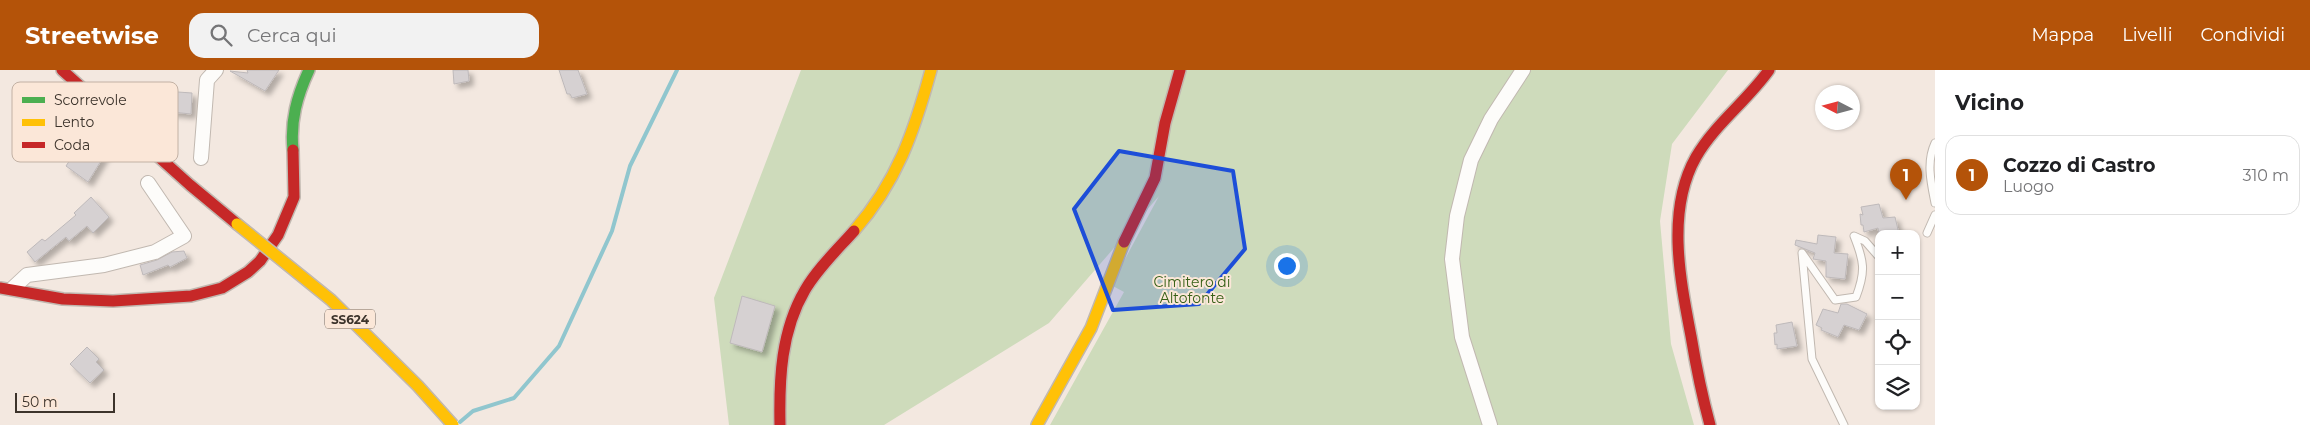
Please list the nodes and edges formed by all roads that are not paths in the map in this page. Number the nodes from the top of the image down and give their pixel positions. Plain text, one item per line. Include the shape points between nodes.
1 (62, 70) edge
2 (216, 70) edge
3 (309, 70) edge
4 (931, 70) edge
5 (1180, 70) edge
6 (1523, 70) edge
7 (1769, 70) edge
8 (75, 82) edge
9 (1935, 143) edge
10 (202, 158) dead end
11 (164, 162) edge
12 (148, 183) dead end
13 (1935, 203) edge
14 (1935, 215) edge
15 (1927, 233) dead end
16 (1875, 252) edge
17 (6, 288) edge
18 (453, 425) edge
19 (780, 425) edge
20 (1038, 425) edge
21 (1490, 425) edge
22 (1710, 425) edge
23 (1844, 425) edge

1 - 8 main road, SS624, bridge
2 - 10 street via 207,80
3 - 17 main road via 299,93 292,125 295,165 292,206 279,236 259,264 234,282 208,293 109,302
4 - 19 main road via 905,150 883,194 816,275 794,311 781,356
5 - 20 main road via 1165,123 1155,178 1117,256 1091,328
6 - 21 street via 1491,119 1471,160 1457,216 1452,259 1462,337
7 - 22 main road via 1696,157 1684,181 1678,218 1682,291
9 - 13 lane via 1930,158
11 - 18 main road, SS624, bridge via 332,300
12 - 17 street via 184,236 155,252 104,265 27,276
14 - 15 lane
16 - 23 lane via 1865,241 1854,236 1864,260 1860,285 1856,296 1836,300 1802,253 1812,359

